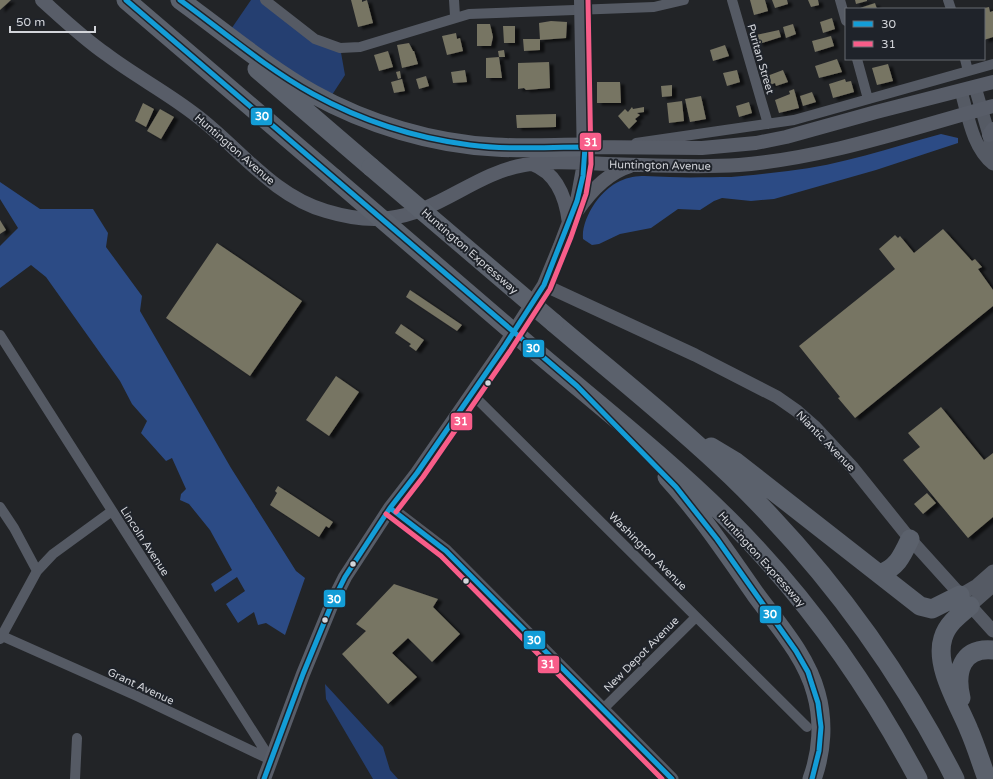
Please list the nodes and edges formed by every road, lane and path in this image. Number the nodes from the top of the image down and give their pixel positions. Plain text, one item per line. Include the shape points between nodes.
1 (42, 0) edge
2 (112, 0) edge
3 (126, 0) edge
4 (177, 0) edge
5 (180, 0) edge
6 (265, 0) edge
7 (454, 0) edge
8 (684, 0) edge
9 (732, 0) edge
10 (840, 0) edge
11 (581, 5) edge
12 (456, 16) junction
13 (845, 18) edge
14 (857, 60) edge
15 (965, 60) edge
16 (993, 64) edge
17 (968, 71) junction
18 (993, 82) edge
19 (975, 87) junction
20 (961, 91) junction
21 (868, 99) junction
22 (987, 107) edge
23 (252, 108) junction
24 (968, 113) junction
25 (768, 124) junction
26 (991, 132) edge
27 (615, 146) junction
28 (585, 155) junction
29 (993, 155) edge
30 (532, 164) junction
31 (993, 164) edge
32 (634, 165) junction
33 (569, 223) junction
34 (545, 281) junction
35 (0, 335) edge
36 (577, 386) junction
37 (472, 394) junction
38 (677, 427) junction
39 (0, 507) edge
40 (390, 508) junction
41 (112, 511) junction
42 (910, 540) junction
43 (37, 571) junction
44 (993, 571) edge
45 (878, 574) junction
46 (993, 586) edge
47 (965, 601) junction
48 (696, 617) junction
49 (993, 631) edge
50 (0, 637) edge
51 (993, 650) edge
52 (603, 709) junction
53 (807, 727) dead end
54 (970, 730) junction
55 (77, 738) dead end
56 (271, 760) junction
57 (75, 779) edge
58 (264, 779) edge
59 (672, 779) edge
60 (812, 779) edge
61 (918, 779) edge
62 (954, 779) edge
63 (987, 779) edge

1 - 30 main road, Huntington Avenue via 107,55 199,117 272,182 299,200 324,210 361,218 387,219 424,208 483,178
2 - 23 highway
3 - 23 highway, Huntington Expressway
4 - 38 highway, Huntington Expressway, bridge
5 - 28 highway via 297,83 328,102 362,117 411,133 471,145
6 - 12 street via 315,39 340,48 360,47
7 - 12 street
8 - 11 street via 654,7
9 - 25 street, Puritan Street
10 - 13 street
11 - 12 street
11 - 28 main road
14 - 21 street
15 - 17 street
16 - 17 street, Huntington Avenue
17 - 21 street, Huntington Avenue
18 - 19 main road, Huntington Avenue
19 - 20 main road, Huntington Avenue
19 - 22 street
20 - 24 street
20 - 27 main road, Huntington Avenue via 756,143 702,148
21 - 25 street, Huntington Avenue via 804,118
22 - 24 main road, Huntington Avenue
22 - 26 street
23 - 36 highway, Huntington Expressway, bridge
24 - 31 street via 976,140
24 - 32 main road, Huntington Avenue via 846,148 793,158 728,166
25 - 27 street, Huntington Avenue
26 - 29 street
27 - 28 main road, Huntington Avenue
28 - 30 main road, Huntington Avenue
28 - 32 main road, Huntington Avenue
28 - 33 main road via 579,192
30 - 33 main road via 544,170 556,183 565,202
32 - 33 main road via 604,180
33 - 34 main road
34 - 37 main road
34 - 42 street, Niantic Avenue via 782,400 814,426 853,468
35 - 41 street, Lincoln Avenue
36 - 60 highway via 687,500 803,662 812,682 820,715 819,751
36 - 61 highway, Huntington Expressway via 702,494 759,552 837,647 883,716
37 - 40 main road
37 - 48 street, Washington Avenue
38 - 45 highway via 736,462
38 - 62 highway, Huntington Expressway via 762,507 843,600 913,702
39 - 43 street
40 - 52 street via 446,551
40 - 56 main road via 345,577 333,602
41 - 43 street via 53,554
41 - 56 street, Lincoln Avenue
42 - 45 highway via 898,563 890,570
42 - 47 street, Niantic Avenue
43 - 50 street
44 - 47 street via 977,585
45 - 47 highway via 928,609
46 - 47 street
47 - 49 street, Niantic Avenue
47 - 54 highway via 947,628 941,653 947,678
48 - 52 street, New Depot Avenue
48 - 53 street, Washington Avenue
50 - 56 street, Grant Avenue
51 - 54 highway via 973,653 959,671 959,687
52 - 59 street
54 - 63 highway
55 - 57 street
56 - 58 main road

